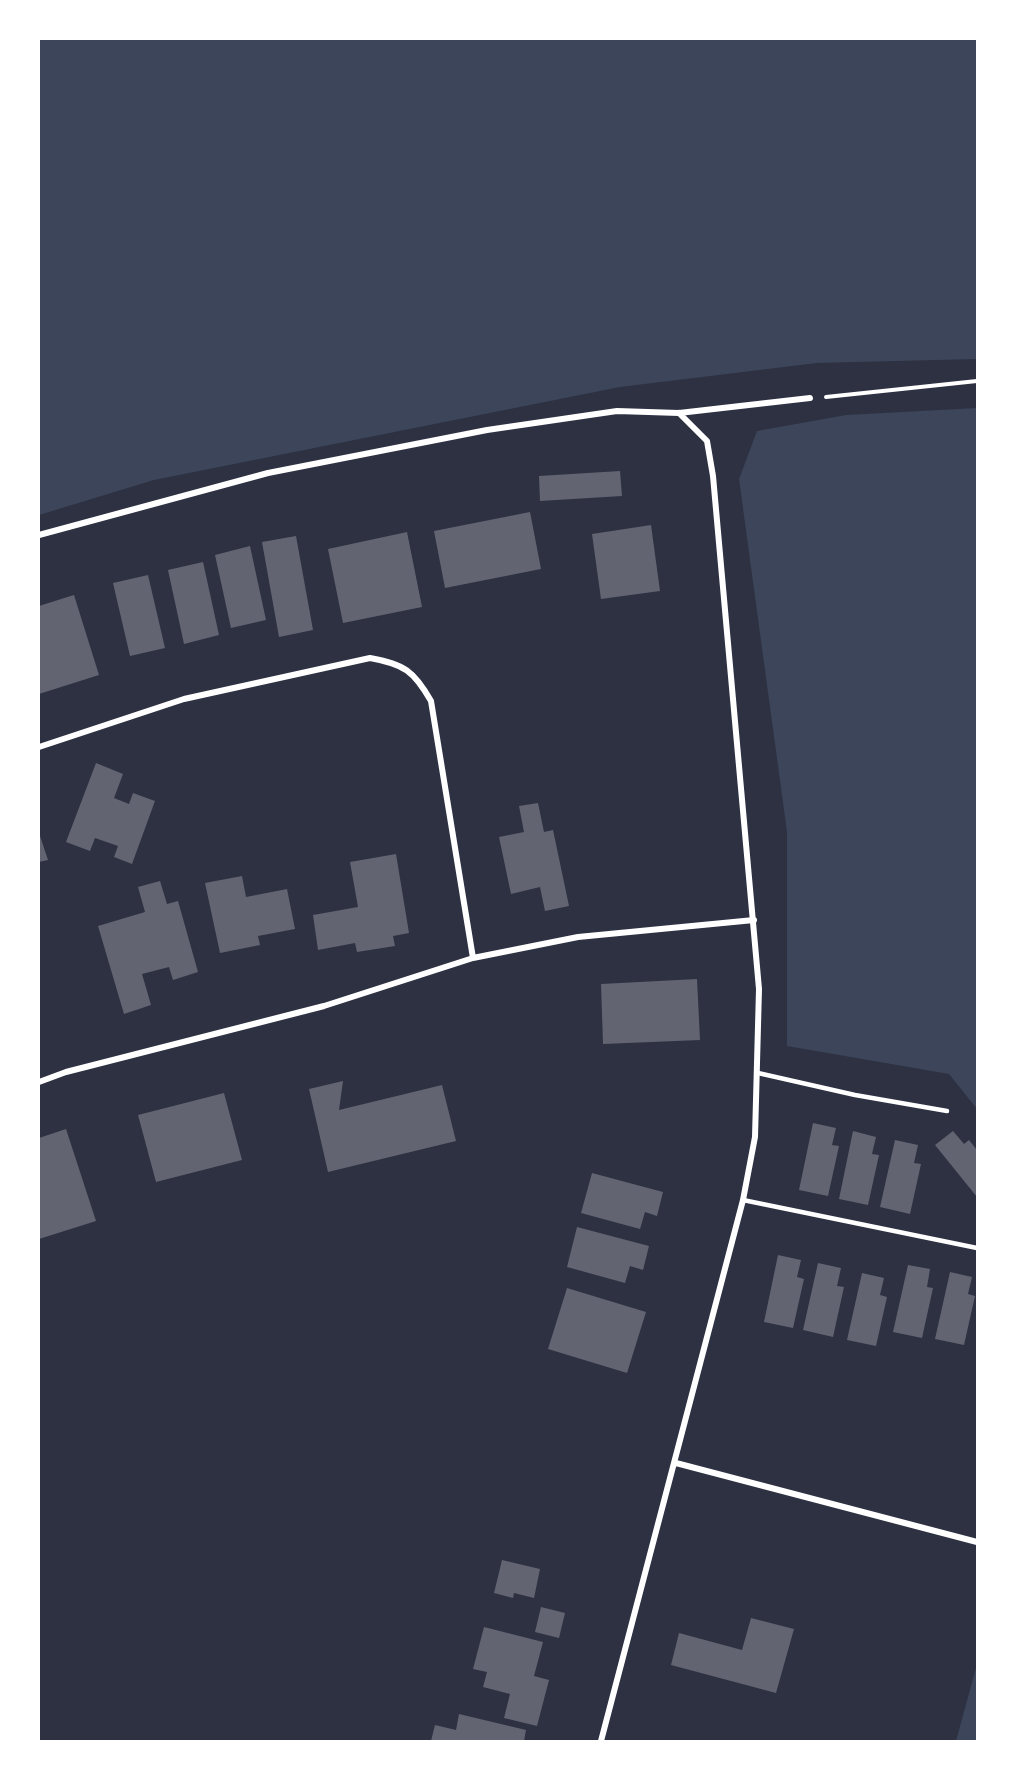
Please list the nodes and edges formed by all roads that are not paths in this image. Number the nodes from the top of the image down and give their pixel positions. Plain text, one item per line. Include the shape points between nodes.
1 (810, 398) road end
2 (679, 413) junction
3 (39, 535) edge
4 (39, 747) edge
5 (754, 920) junction
6 (473, 958) junction
7 (758, 1073) junction
8 (39, 1082) edge
9 (947, 1112) dead end
10 (743, 1200) junction
11 (977, 1248) edge
12 (676, 1463) junction
13 (977, 1542) edge
14 (601, 1741) edge

1 - 2 street
2 - 3 street via 617,411 487,430 268,473
2 - 5 street via 707,441 713,476
4 - 6 street via 184,699 370,658 396,663 418,678 431,701
5 - 6 street via 578,937
5 - 7 street via 759,989
6 - 8 street via 324,1006
7 - 9 lane
7 - 10 street via 755,1137
10 - 11 lane
10 - 12 street
12 - 13 street
12 - 14 street

